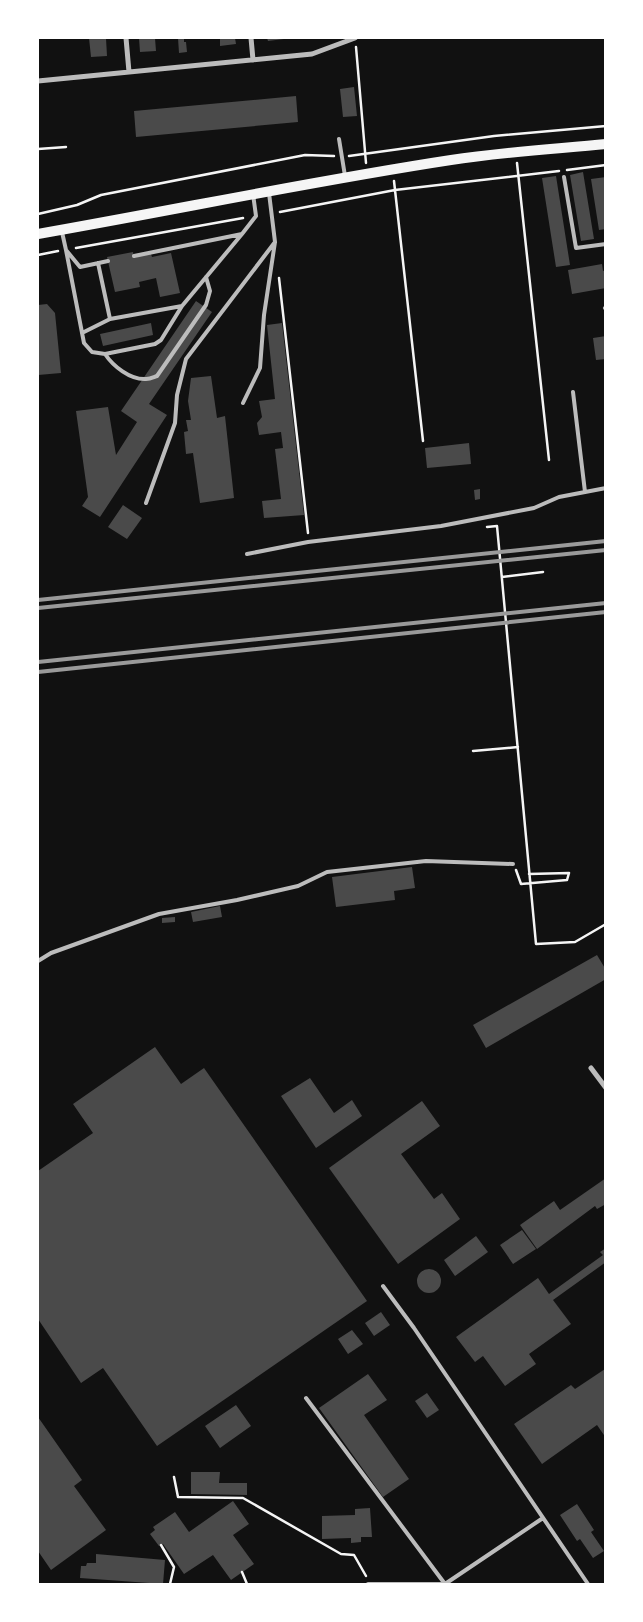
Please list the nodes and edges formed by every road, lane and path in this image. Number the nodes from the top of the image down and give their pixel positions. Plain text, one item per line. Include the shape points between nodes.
1 (126, 38) edge
2 (251, 38) edge
3 (355, 38) edge
4 (253, 60) junction
5 (129, 72) junction
6 (38, 81) edge
7 (606, 126) edge
8 (339, 139) dead end
9 (606, 144) edge
10 (66, 147) dead end
11 (38, 149) edge
12 (516, 152) junction
13 (364, 153) junction
14 (342, 157) junction
15 (606, 165) edge
16 (392, 170) junction
17 (519, 175) junction
18 (345, 177) junction
19 (564, 177) dead end
20 (395, 190) junction
21 (268, 191) junction
22 (253, 194) junction
23 (38, 214) edge
24 (271, 214) junction
25 (256, 216) junction
26 (61, 230) junction
27 (38, 234) edge
28 (242, 234) junction
29 (275, 242) junction
30 (606, 244) edge
31 (66, 250) junction
32 (38, 255) edge
33 (134, 256) dead end
34 (108, 261) dead end
35 (98, 263) junction
36 (278, 271) dead end
37 (206, 277) junction
38 (182, 306) junction
39 (110, 319) junction
40 (82, 333) junction
41 (104, 354) junction
42 (573, 392) dead end
43 (244, 403) dead end
44 (423, 441) dead end
45 (549, 460) dead end
46 (606, 488) edge
47 (585, 492) junction
48 (146, 503) dead end
49 (308, 523) dead end
50 (497, 526) dead end
51 (247, 554) dead end
52 (542, 572) dead end
53 (502, 577) junction
54 (518, 747) junction
55 (473, 751) dead end
56 (513, 864) joint
57 (529, 874) junction
58 (606, 924) edge
59 (38, 961) edge
60 (591, 1068) dead end
61 (606, 1088) edge
62 (383, 1286) dead end
63 (306, 1398) dead end
64 (174, 1477) dead end
65 (543, 1518) junction
66 (161, 1545) dead end
67 (242, 1572) dead end
68 (170, 1584) edge
69 (247, 1584) edge
70 (370, 1584) edge
71 (446, 1584) edge
72 (588, 1584) edge

1 - 5 street
2 - 4 street
3 - 4 street via 312,54
3 - 13 path
4 - 5 street
5 - 6 street
7 - 13 path
8 - 14 lane
9 - 12 main road
10 - 11 path
12 - 16 main road
12 - 17 path
13 - 14 path
14 - 18 lane
14 - 23 path via 305,155 100,195 77,205
15 - 17 path
16 - 18 main road
16 - 20 path
17 - 20 path
17 - 45 path
18 - 21 main road
19 - 30 lane via 576,248
20 - 24 path
20 - 44 path
21 - 22 main road
21 - 24 lane
22 - 25 lane
22 - 26 main road
24 - 29 lane
25 - 28 lane
25 - 31 path
26 - 27 main road
26 - 31 lane
28 - 33 lane
28 - 37 lane
29 - 43 lane via 260,368
29 - 48 lane via 186,359 175,423
31 - 32 path
31 - 35 lane via 80,267
31 - 40 lane
34 - 35 lane
35 - 39 lane
36 - 49 path
37 - 38 lane
37 - 41 lane via 210,291 206,305 158,376 137,379 110,363
38 - 39 lane
38 - 41 lane via 161,340 155,344
39 - 40 lane
40 - 41 lane via 84,343 92,352
42 - 47 lane
46 - 47 lane
47 - 51 lane via 559,497 534,508 441,526 308,542
50 - 53 path
52 - 53 path
53 - 54 path
54 - 55 path
54 - 57 path
56 - 57 path via 521,884 567,880 569,873
56 - 59 lane via 426,861 327,872 298,886 159,914 51,953
57 - 58 path via 536,944 575,942
60 - 61 street
62 - 65 lane
63 - 71 lane
64 - 70 path via 178,1498 242,1498 341,1554 354,1555
65 - 71 lane
65 - 72 lane
66 - 68 path via 174,1567
67 - 69 path
70 - 71 lane

